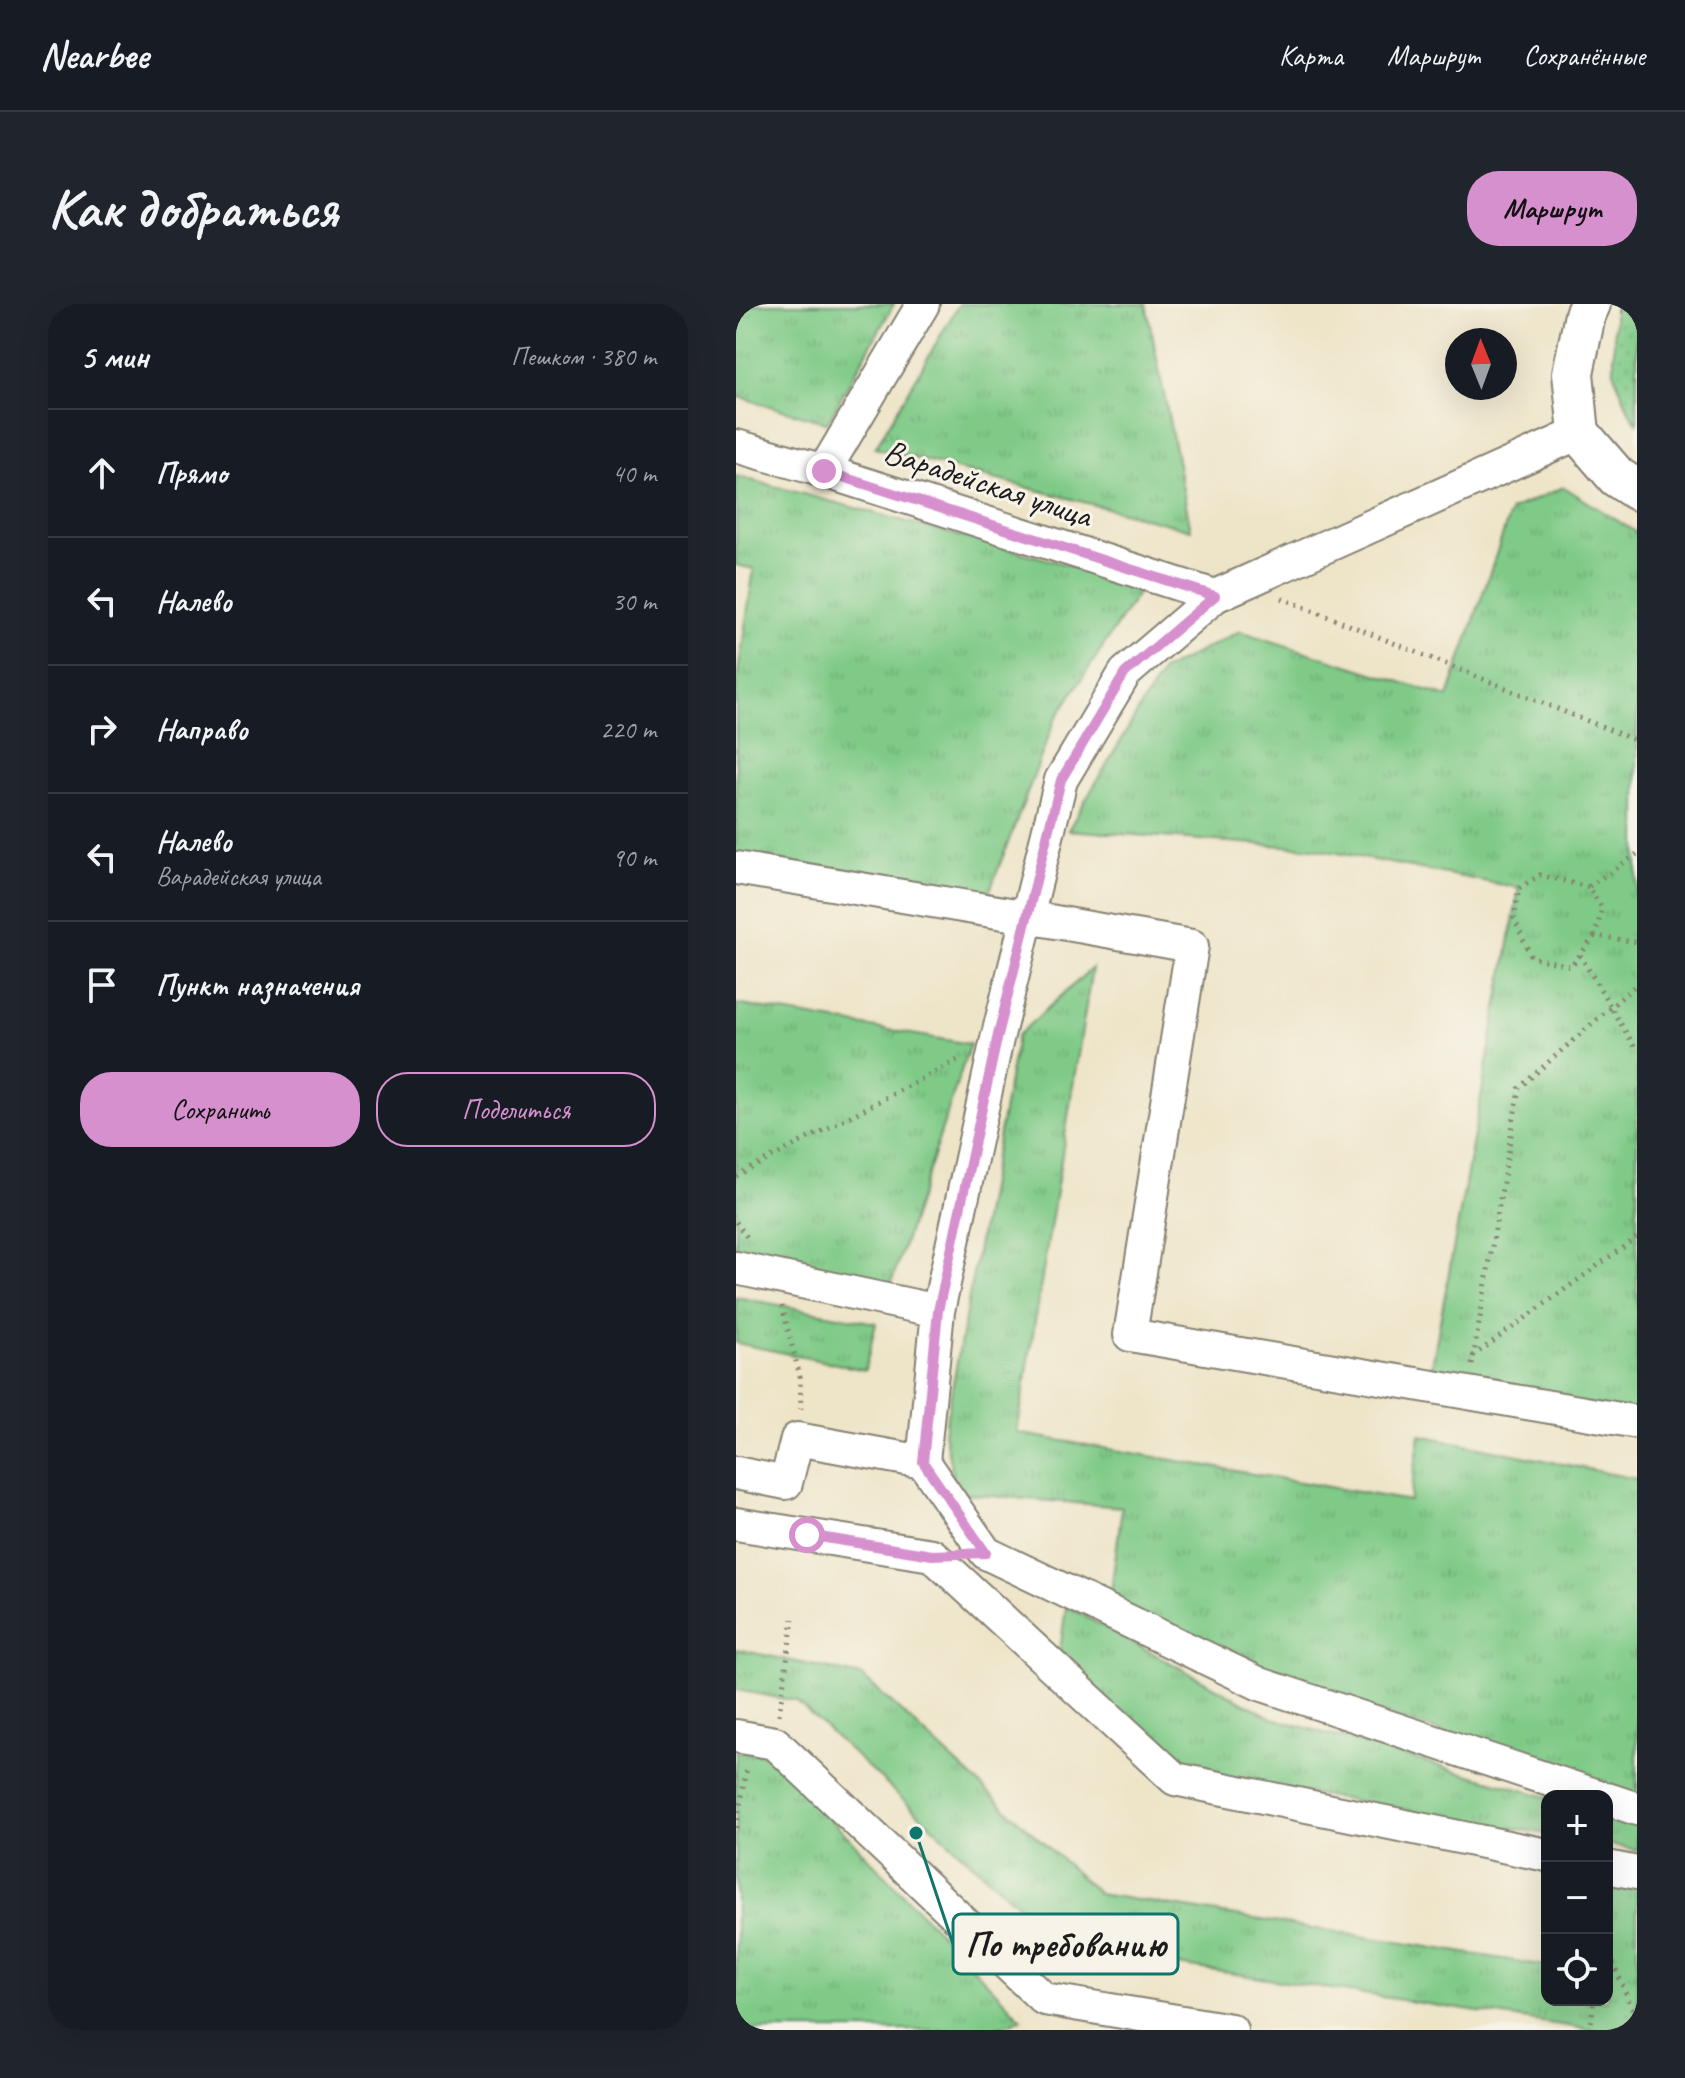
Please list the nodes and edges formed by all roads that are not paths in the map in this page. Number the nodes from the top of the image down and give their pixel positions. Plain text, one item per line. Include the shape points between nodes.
1 (923, 304) edge
2 (1590, 304) edge
3 (1579, 433) junction
4 (736, 446) edge
5 (824, 471) junction
6 (1637, 490) edge
7 (1215, 596) junction
8 (736, 868) edge
9 (1027, 917) junction
10 (736, 1268) edge
11 (938, 1311) junction
12 (1637, 1422) edge
13 (923, 1462) junction
14 (736, 1473) edge
15 (736, 1524) edge
16 (986, 1553) junction
17 (932, 1555) junction
18 (742, 1750) edge
19 (1580, 1790) edge
20 (1613, 1801) edge
21 (1637, 1809) edge
22 (1541, 1854) edge
23 (1613, 1868) edge
24 (1637, 1873) edge
25 (1231, 2030) edge

1 - 5 street
2 - 3 main road via 1573,373
3 - 6 main road via 1617,477
3 - 7 street
4 - 5 street, Варадейская улица
5 - 7 street, Варадейская улица
7 - 9 street via 1125,673 1061,780
8 - 9 street
9 - 11 street
9 - 12 street via 1192,946 1130,1335
10 - 11 street
11 - 13 street
13 - 14 street via 797,1439 786,1483
13 - 16 street
15 - 17 street
16 - 17 street
16 - 19 street via 1260,1684
17 - 22 street via 1175,1779
18 - 25 street via 775,1743 1044,1999
20 - 21 street
23 - 24 street

